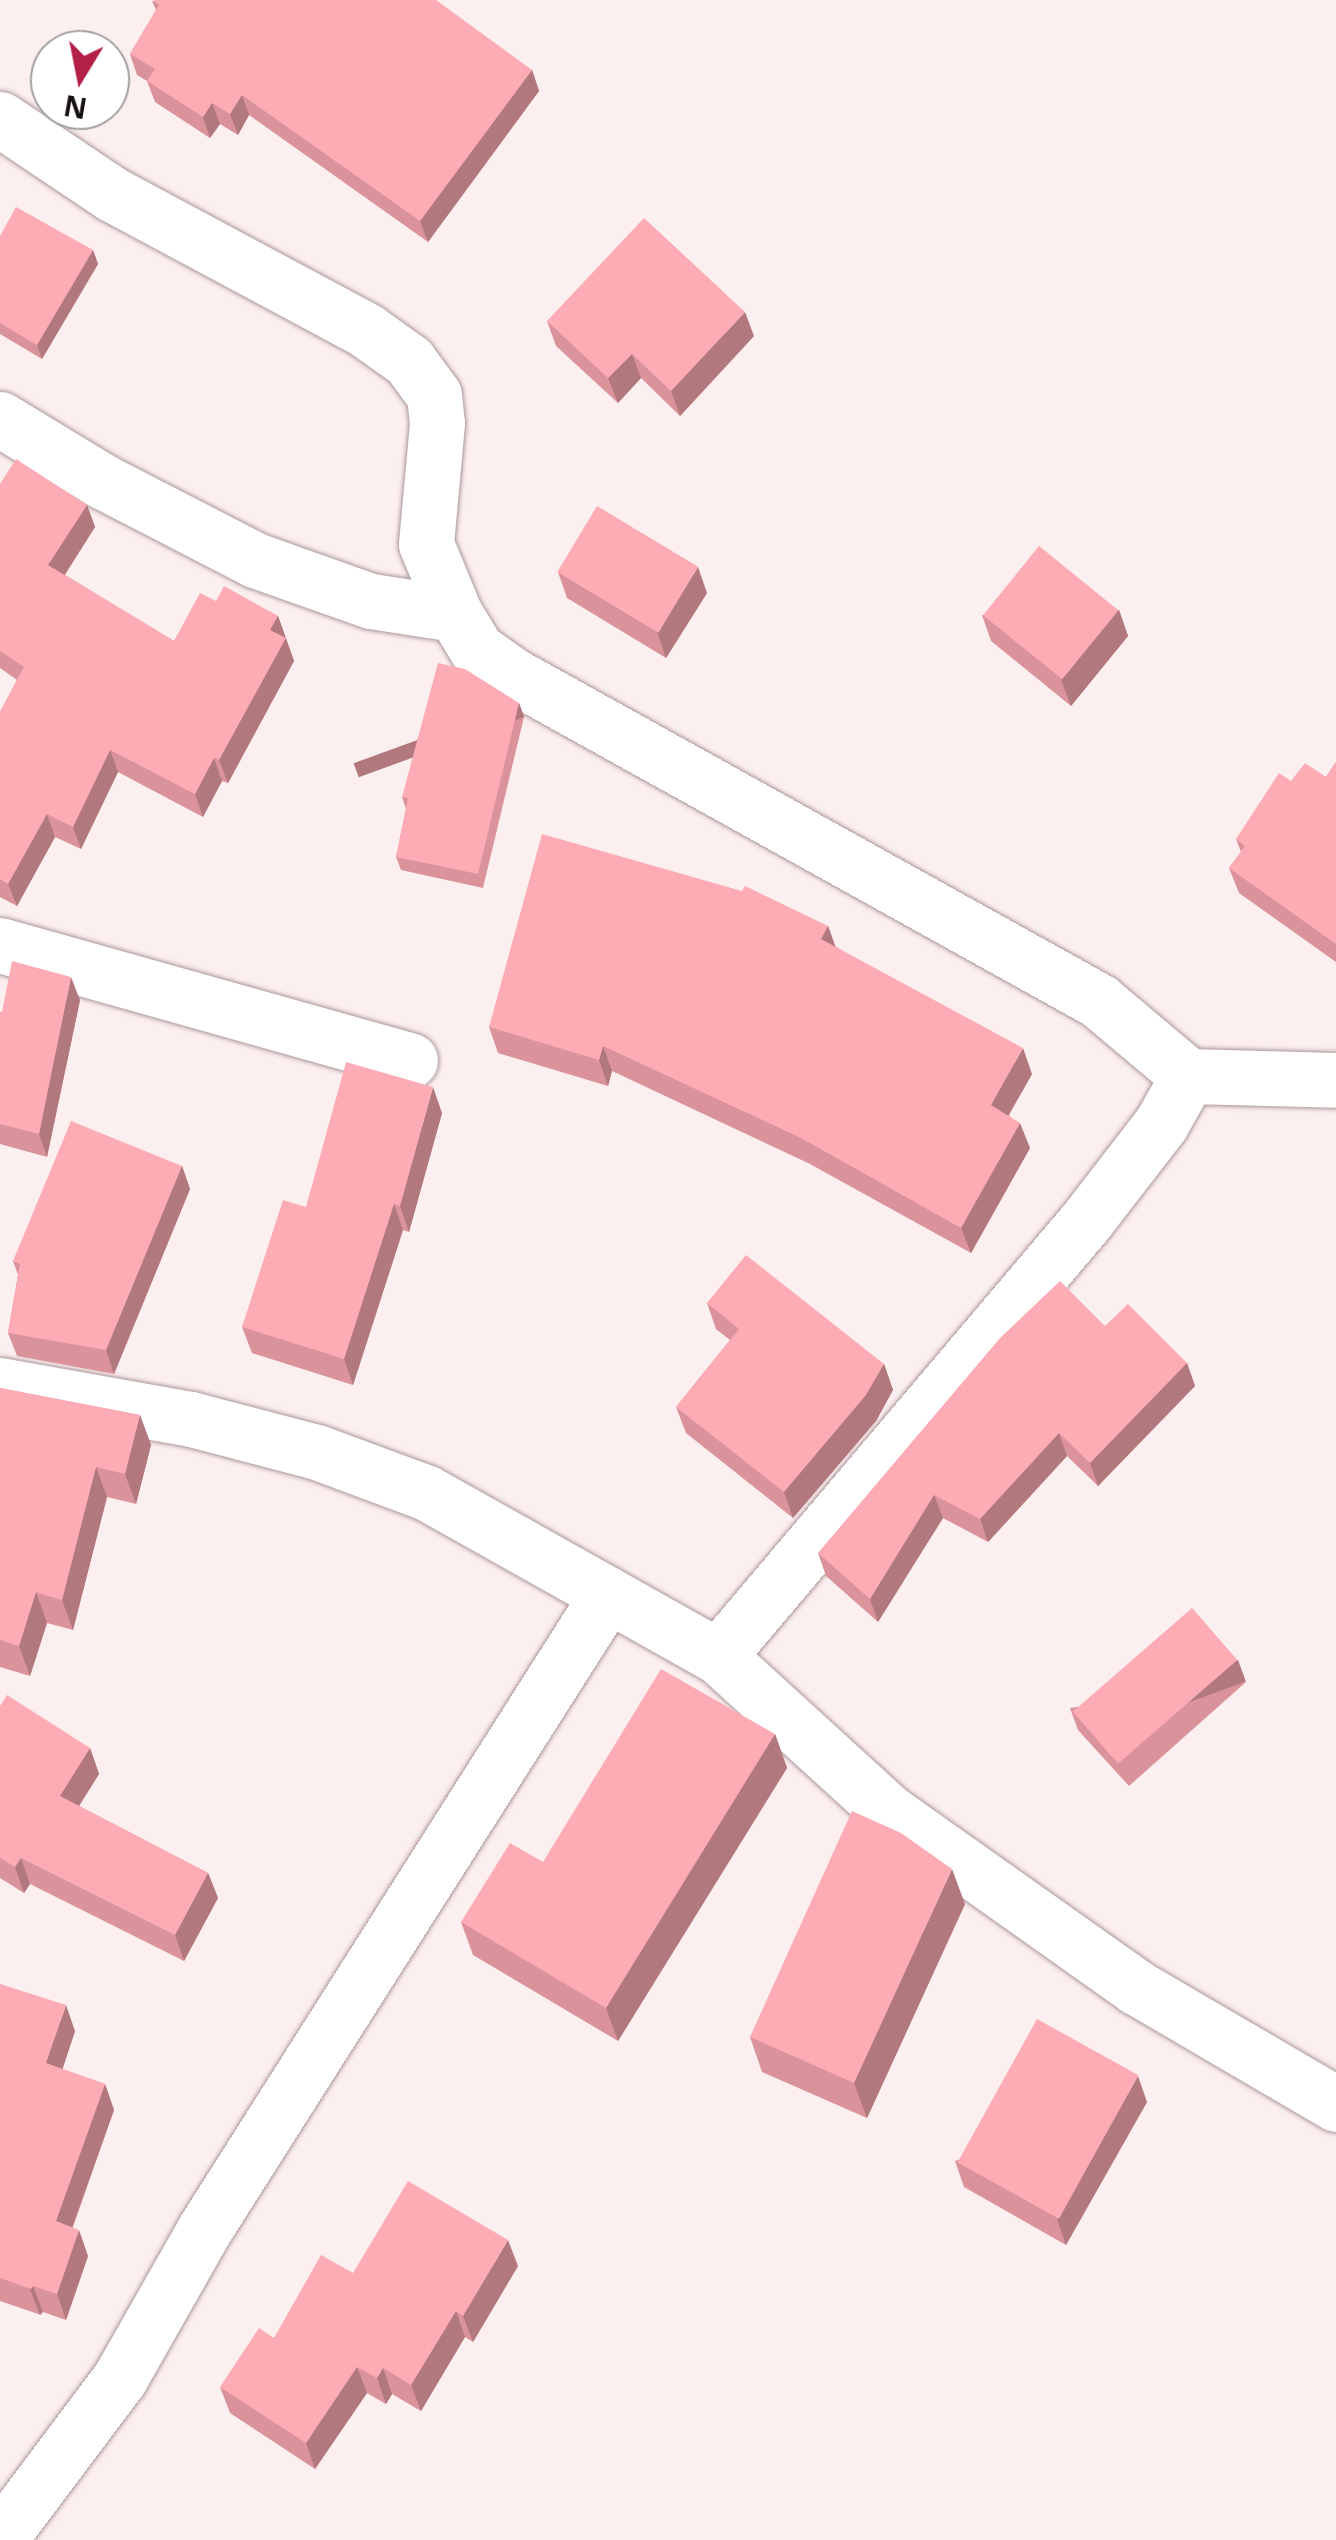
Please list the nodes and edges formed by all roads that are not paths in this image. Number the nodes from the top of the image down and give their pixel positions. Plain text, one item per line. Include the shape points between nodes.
1 (0, 119) edge
2 (0, 419) edge
3 (454, 614) junction
4 (0, 945) edge
5 (410, 1060) dead end
6 (1188, 1076) junction
7 (1336, 1080) edge
8 (0, 1385) edge
9 (608, 1594) junction
10 (718, 1656) junction
11 (1336, 2104) edge
12 (0, 2538) edge

1 - 3 street via 112,194 367,331 409,361 434,395 426,544
2 - 3 street via 255,560 371,601
3 - 6 street via 477,650 514,676 1099,1002
4 - 5 street
6 - 7 street
6 - 10 street via 1105,1197
8 - 9 street via 191,1420 317,1452 427,1492
9 - 10 street
9 - 12 street via 204,2230 120,2378
10 - 11 street via 889,1812 1136,1987

